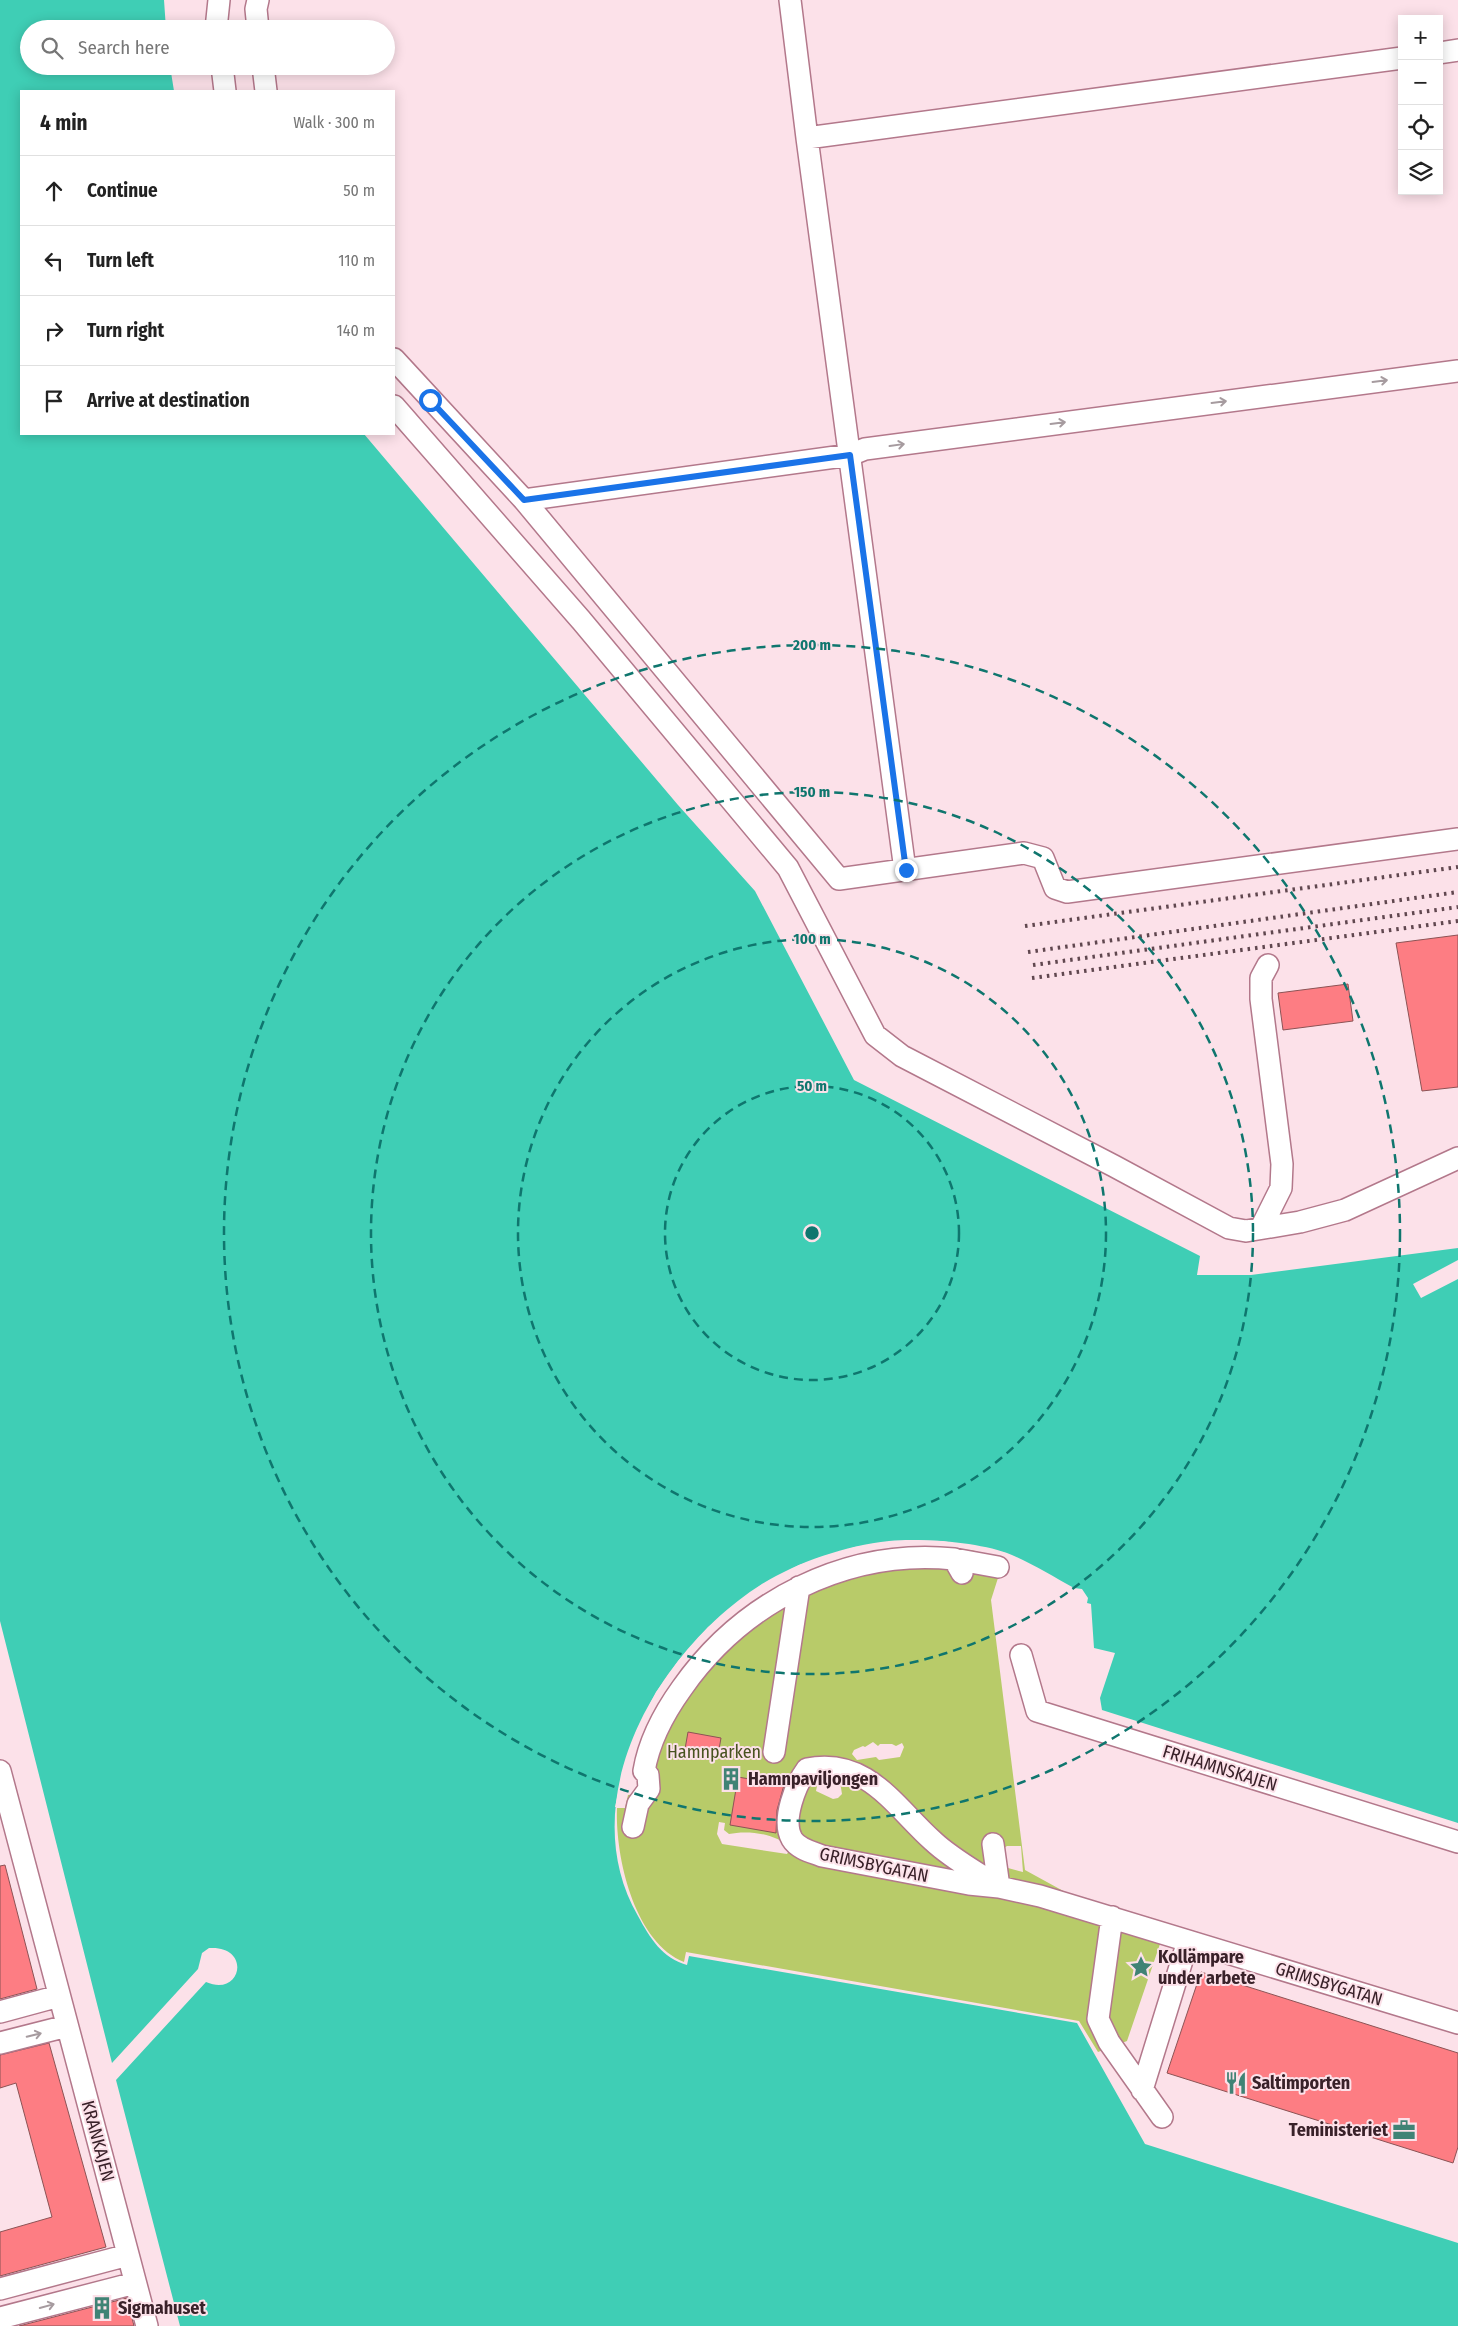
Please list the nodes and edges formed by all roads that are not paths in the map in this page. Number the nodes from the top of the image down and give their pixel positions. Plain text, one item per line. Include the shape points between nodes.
1 (219, 0) edge
2 (258, 0) edge
3 (790, 0) edge
4 (217, 20) edge
5 (257, 20) edge
6 (1458, 50) edge
7 (1443, 52) edge
8 (1398, 59) edge
9 (223, 75) edge
10 (264, 75) edge
11 (225, 90) edge
12 (266, 90) edge
13 (807, 138) junction
14 (395, 360) edge
15 (1458, 370) edge
16 (395, 407) edge
17 (850, 455) junction
18 (524, 500) junction
19 (1458, 839) edge
20 (906, 870) junction
21 (1268, 965) dead end
22 (1458, 1158) edge
23 (1262, 1228) junction
24 (998, 1567) dead end
25 (799, 1587) junction
26 (1021, 1655) dead end
27 (774, 1752) dead end
28 (0, 1771) edge
29 (4, 1810) edge
30 (633, 1827) dead end
31 (9, 1840) edge
32 (1458, 1842) edge
33 (993, 1844) dead end
34 (999, 1887) junction
35 (1112, 1917) junction
36 (1188, 1941) junction
37 (59, 1996) junction
38 (0, 2012) edge
39 (1458, 2023) edge
40 (67, 2026) junction
41 (0, 2043) edge
42 (1142, 2090) junction
43 (1162, 2117) dead end
44 (128, 2255) junction
45 (135, 2283) junction
46 (0, 2289) edge
47 (0, 2318) edge
48 (146, 2326) edge

1 - 4 street
2 - 5 street
3 - 13 street
6 - 7 street
8 - 13 street
9 - 11 street
10 - 12 street
13 - 17 street
14 - 18 street
17 -> 15 street via 865,449
16 - 23 street via 581,620 788,868 875,1035 902,1056 1228,1228 1246,1231
17 - 18 street
17 - 20 street
18 - 20 street via 839,879
19 - 20 street via 1068,892 1055,888 1043,858 1024,853
21 - 23 street via 1260,978 1261,999 1282,1164 1281,1188
22 - 23 street via 1345,1210
24 - 25 street via 975,1561 958,1566 902,1557 842,1569
25 - 27 street
25 - 30 street via 726,1636 697,1666 658,1726 644,1771 648,1775 649,1788 638,1804
26 - 32 street, FRIHAMNSKAJEN via 1038,1711
28 - 29 street, KRANKAJEN
29 - 31 street, KRANKAJEN
31 - 37 street, KRANKAJEN
33 - 34 street
34 - 34 street, GRIMSBYGATAN via 934,1842 873,1782 856,1772 831,1766 807,1769 800,1778 790,1809 789,1826 792,1839 800,1847 822,1856
34 - 35 street, GRIMSBYGATAN
35 - 36 street, GRIMSBYGATAN
35 - 42 street via 1098,2019 1109,2042
36 - 39 street, GRIMSBYGATAN
36 - 42 street
37 - 38 street
37 - 40 street, KRANKAJEN
41 -> 40 street
40 - 44 street, KRANKAJEN
42 - 43 street
44 - 45 street, KRANKAJEN
44 - 46 street
47 -> 45 street
45 - 48 street, KRANKAJEN

